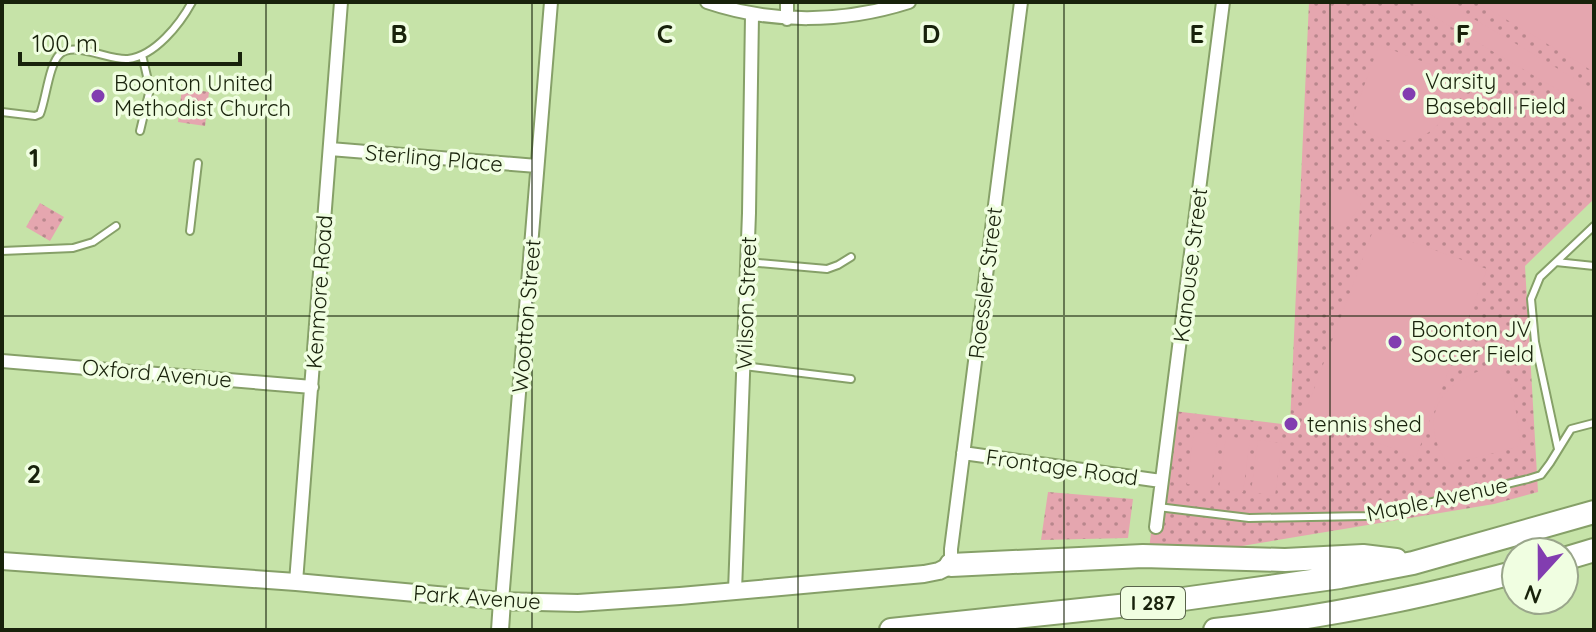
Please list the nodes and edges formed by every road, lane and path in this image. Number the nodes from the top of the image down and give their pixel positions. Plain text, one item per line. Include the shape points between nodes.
1 (192, 2) edge
2 (341, 2) edge
3 (551, 2) edge
4 (707, 2) edge
5 (787, 2) edge
6 (907, 2) edge
7 (1021, 2) edge
8 (1223, 2) edge
9 (752, 15) junction
10 (787, 19) junction
11 (142, 55) junction
12 (2, 112) edge
13 (140, 131) dead end
14 (330, 149) junction
15 (198, 163) dead end
16 (537, 166) junction
17 (116, 226) dead end
18 (1594, 226) edge
19 (190, 231) dead end
20 (2, 251) edge
21 (851, 257) dead end
22 (748, 262) junction
23 (1556, 262) junction
24 (1594, 266) edge
25 (2, 361) edge
26 (744, 366) junction
27 (851, 379) dead end
28 (312, 387) junction
29 (1594, 423) edge
30 (1558, 449) junction
31 (963, 453) junction
32 (1161, 481) junction
33 (1158, 507) junction
34 (1594, 512) edge
35 (1156, 527) dead end
36 (2, 561) edge
37 (1413, 563) junction
38 (951, 565) junction
39 (1500, 576) edge
40 (296, 582) junction
41 (735, 591) junction
42 (502, 601) junction
43 (500, 630) edge
44 (891, 630) edge
45 (1215, 630) edge

1 - 11 lane via 167,37
2 - 14 street, Kenmore Road
3 - 16 street, Wootton Street
4 - 9 street
5 - 10 street
6 - 10 street via 859,14
7 - 31 street, Roessler Street
8 - 32 street, Kanouse Street
9 - 10 street
9 - 22 street, Wilson Street
11 - 12 lane via 117,59 67,51 55,64 40,114
11 - 13 lane via 150,89
14 - 16 street, Sterling Place
14 - 28 street, Kenmore Road
15 - 19 lane
16 - 42 street, Wootton Street
17 - 20 lane via 73,248
18 - 23 lane
21 - 22 lane via 827,269
22 - 26 street, Wilson Street
23 - 24 lane
23 - 30 lane via 1534,287 1531,307
25 - 28 street, Oxford Avenue
26 - 27 lane
26 - 41 street, Wilson Street
28 - 40 street, Kenmore Road
29 - 30 lane, Maple Avenue via 1572,428
30 - 33 lane, Maple Avenue via 1541,475 1366,516 1249,518
31 - 32 street, Frontage Road
31 - 38 street, Roessler Street
32 - 33 street, Kanouse Street
33 - 35 street, Kanouse Street
34 - 37 highway, I 287
36 - 40 street, Park Avenue
37 - 38 highway via 1363,556 1143,556
37 - 44 highway, I 287 via 1230,594
38 - 41 street, Park Avenue via 924,574
39 - 45 highway, I 287 via 1346,611
40 - 42 street, Park Avenue
41 - 42 street, Park Avenue via 578,603
42 - 43 street, Wootton Street

